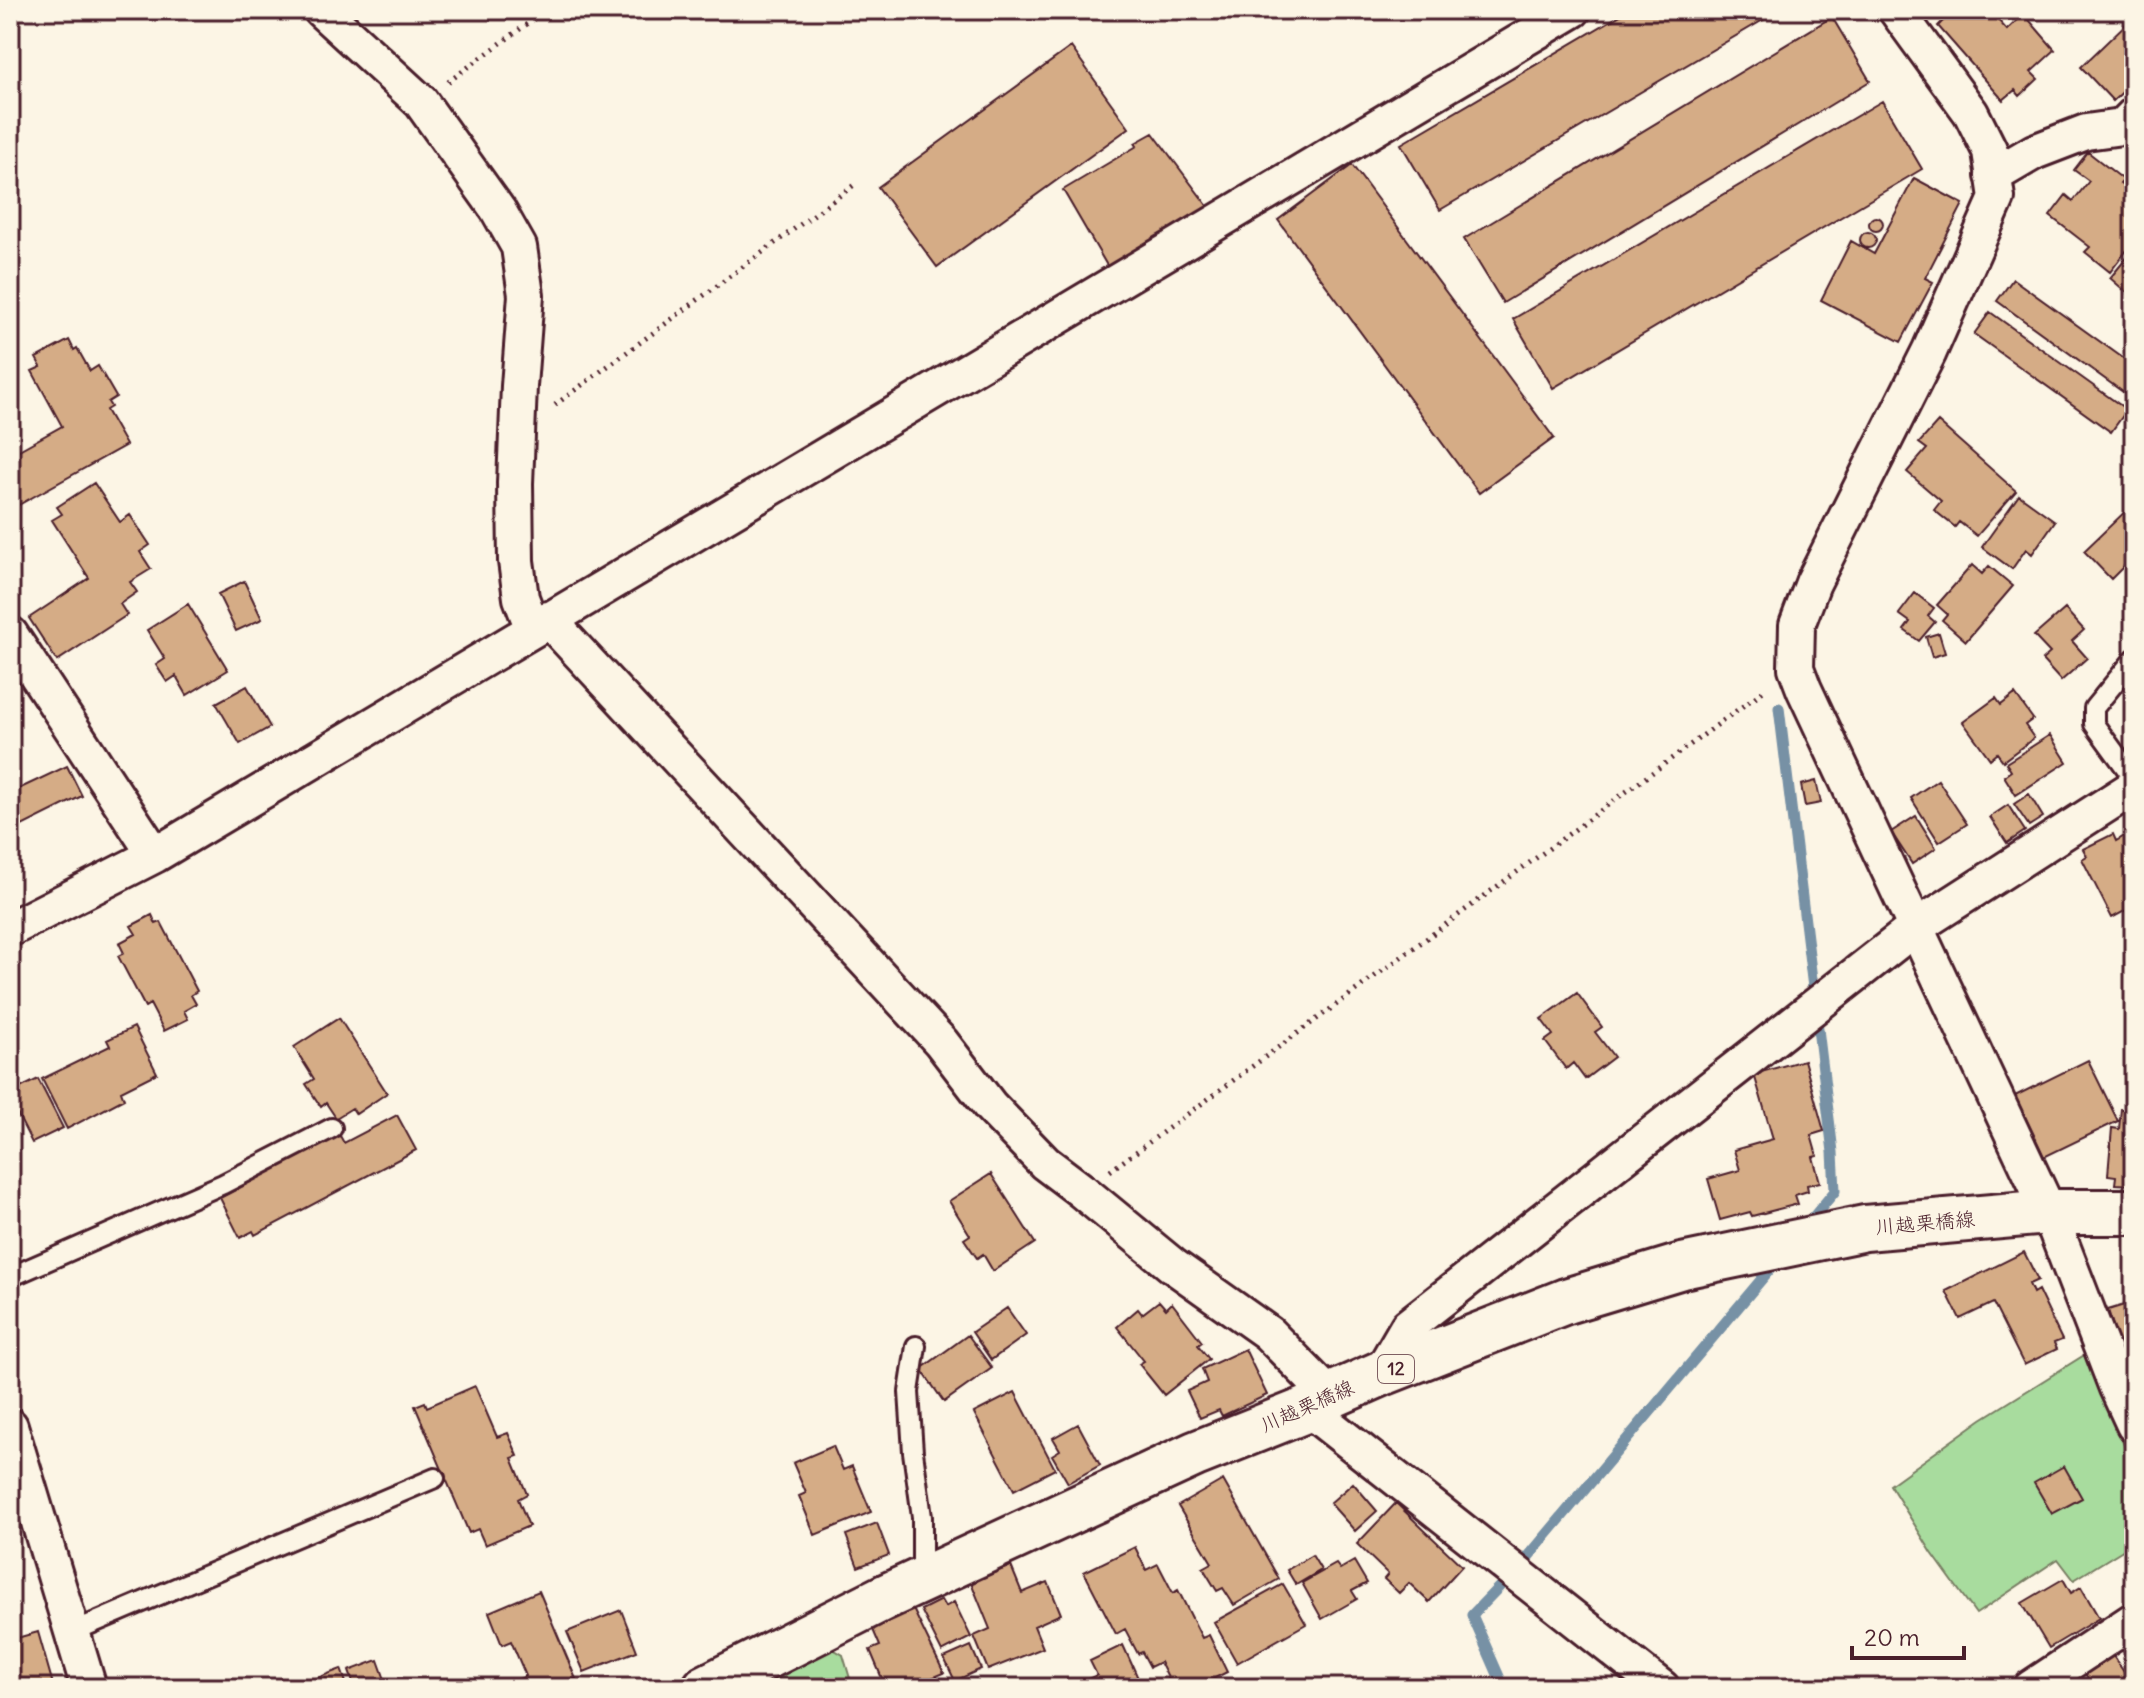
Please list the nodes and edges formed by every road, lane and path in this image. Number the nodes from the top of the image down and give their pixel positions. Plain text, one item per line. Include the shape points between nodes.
1 (321, 10) edge
2 (546, 10) edge
3 (1573, 10) edge
4 (1896, 10) edge
5 (421, 102) junction
6 (2130, 126) edge
7 (1993, 176) junction
8 (854, 185) dead end
9 (517, 433) junction
10 (541, 624) junction
11 (10, 634) edge
12 (2134, 659) edge
13 (1796, 668) junction
14 (2134, 779) edge
15 (2134, 787) edge
16 (155, 855) junction
17 (1916, 927) junction
18 (10, 929) edge
19 (332, 1128) dead end
20 (1082, 1191) junction
21 (2049, 1212) junction
22 (2134, 1212) edge
23 (10, 1277) edge
24 (916, 1346) dead end
25 (1380, 1374) junction
26 (1319, 1402) junction
27 (2134, 1425) edge
28 (10, 1426) edge
29 (435, 1478) dead end
30 (922, 1580) junction
31 (2134, 1620) edge
32 (72, 1632) junction
33 (89, 1688) edge
34 (705, 1688) edge
35 (1662, 1688) edge
36 (2031, 1688) edge

1 - 5 street
2 - 5 path
3 - 10 street
4 - 7 street via 1971,113 1990,151
5 - 9 street via 519,247 526,295
6 - 7 street via 2086,132 2034,152
7 - 13 street via 1997,198 1935,338 1813,583 1797,625
8 - 9 path
9 - 10 street via 516,561 521,598
10 - 16 street
10 - 20 street via 941,1042 990,1106 1045,1163
11 - 16 street
12 - 14 lane via 2094,708 2094,724
13 - 17 street
13 - 20 path
15 - 17 street
16 - 18 street
17 - 21 street
17 - 25 street via 1408,1326
19 - 23 lane via 223,1184
20 - 26 street via 1172,1265 1268,1333
21 - 22 main road, 川越栗橋線 / 12
21 - 25 main road, 川越栗橋線 / 12 via 1865,1228 1682,1266 1566,1301
21 - 27 street
24 - 30 lane via 909,1392 922,1517
25 - 26 main road, 川越栗橋線 / 12
26 - 30 main road, 川越栗橋線 / 12
26 - 35 street
28 - 32 street
29 - 32 lane
30 - 34 main road, 川越栗橋線 / 12
31 - 36 street
32 - 33 street

